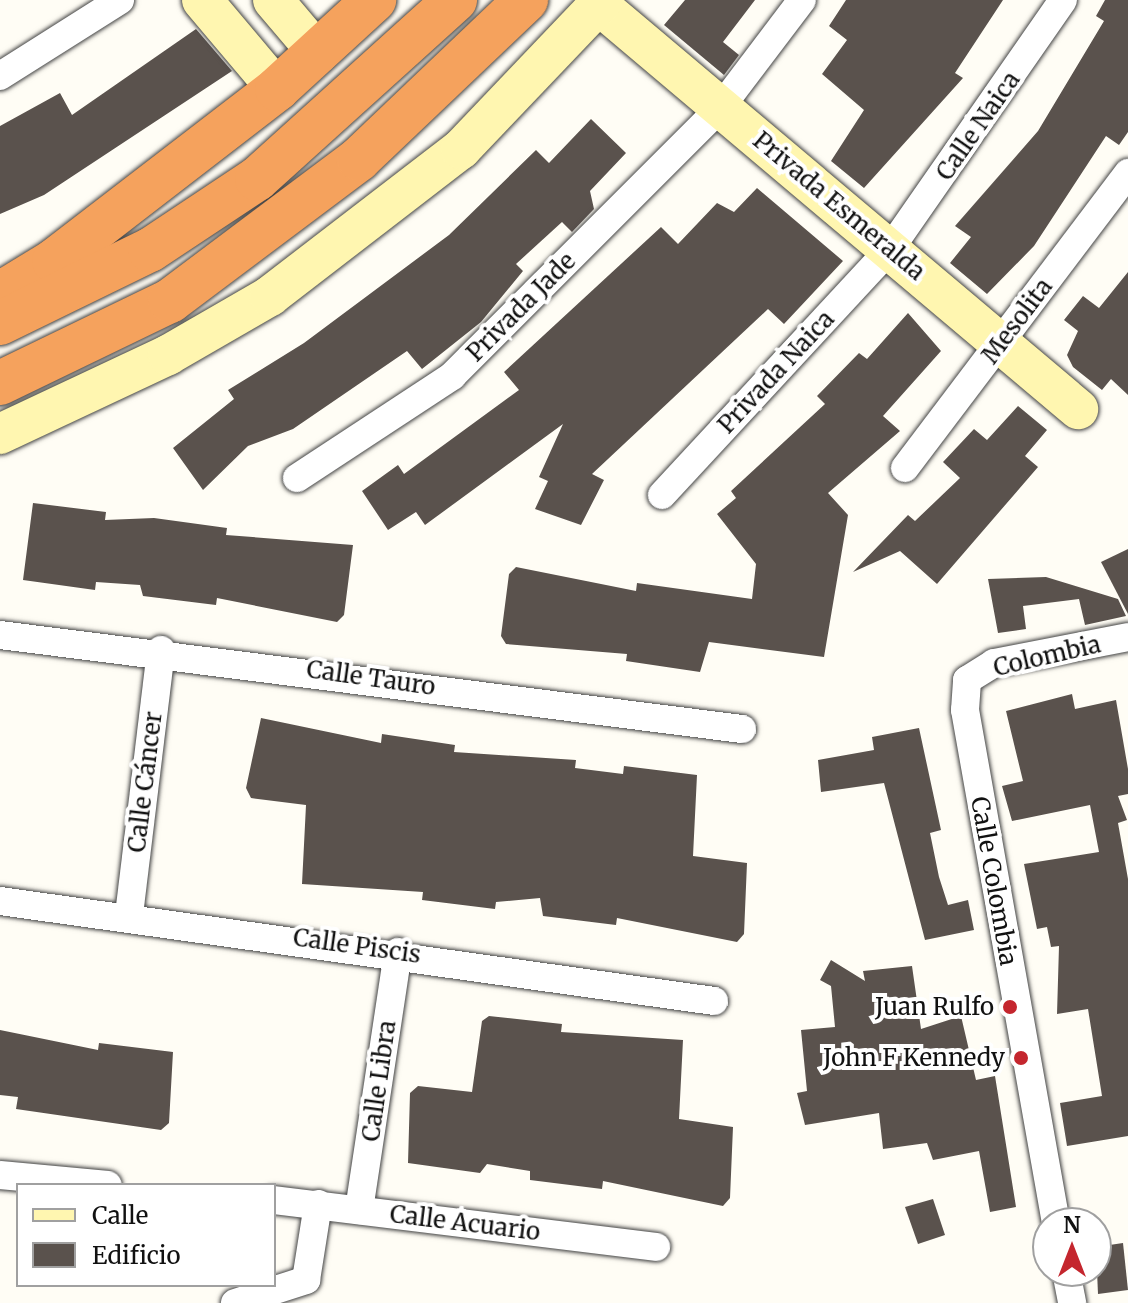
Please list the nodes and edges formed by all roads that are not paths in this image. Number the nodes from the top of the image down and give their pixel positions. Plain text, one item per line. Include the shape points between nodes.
1 (120, 0) edge
2 (202, 0) edge
3 (273, 0) edge
4 (374, 0) edge
5 (455, 0) edge
6 (526, 0) edge
7 (802, 0) edge
8 (1063, 0) edge
9 (601, 3) edge
10 (318, 53) junction
11 (0, 76) edge
12 (277, 89) junction
13 (721, 107) junction
14 (1128, 173) edge
15 (890, 249) junction
16 (0, 294) edge
17 (0, 323) edge
18 (1000, 344) junction
19 (0, 383) edge
20 (1078, 409) dead end
21 (0, 434) edge
22 (905, 468) dead end
23 (297, 478) dead end
24 (662, 495) dead end
25 (0, 635) edge
26 (1128, 637) edge
27 (161, 650) junction
28 (967, 680) joint
29 (742, 729) dead end
30 (0, 901) edge
31 (129, 915) junction
32 (398, 952) junction
33 (714, 1001) dead end
34 (0, 1175) edge
35 (86, 1183) edge
36 (276, 1200) edge
37 (318, 1204) junction
38 (1053, 1207) edge
39 (359, 1210) junction
40 (656, 1247) dead end
41 (235, 1303) edge

1 - 11 street
2 - 12 street
3 - 10 street
4 - 10 highway
5 - 17 highway via 257,179 150,250
6 - 19 highway via 359,159 170,301
7 - 13 street, Privada Jade
8 - 15 street, Calle Naica
9 - 13 street, Privada Esmeralda
9 - 21 street via 461,149 270,296 155,361
10 - 12 highway
12 - 16 highway via 54,261
13 - 15 street, Privada Esmeralda
13 - 23 street, Privada Jade via 452,376
14 - 18 street, Mesolita
15 - 18 street, Privada Esmeralda
15 - 24 street, Privada Naica
18 - 20 street, Privada Esmeralda
18 - 22 street, Mesolita
25 - 27 street, Calle Tauro
26 - 28 street, Colombia via 994,663
27 - 29 street, Calle Tauro
27 - 31 street, Calle Cáncer
28 - 38 street, Calle Colombia via 965,710
30 - 31 street, Calle Piscis
31 - 32 street, Calle Piscis
32 - 33 street, Calle Piscis
32 - 39 street, Calle Libra
34 - 35 street
36 - 37 street, Calle Acuario
37 - 39 street, Calle Acuario
37 - 41 street via 306,1280
39 - 40 street, Calle Acuario

